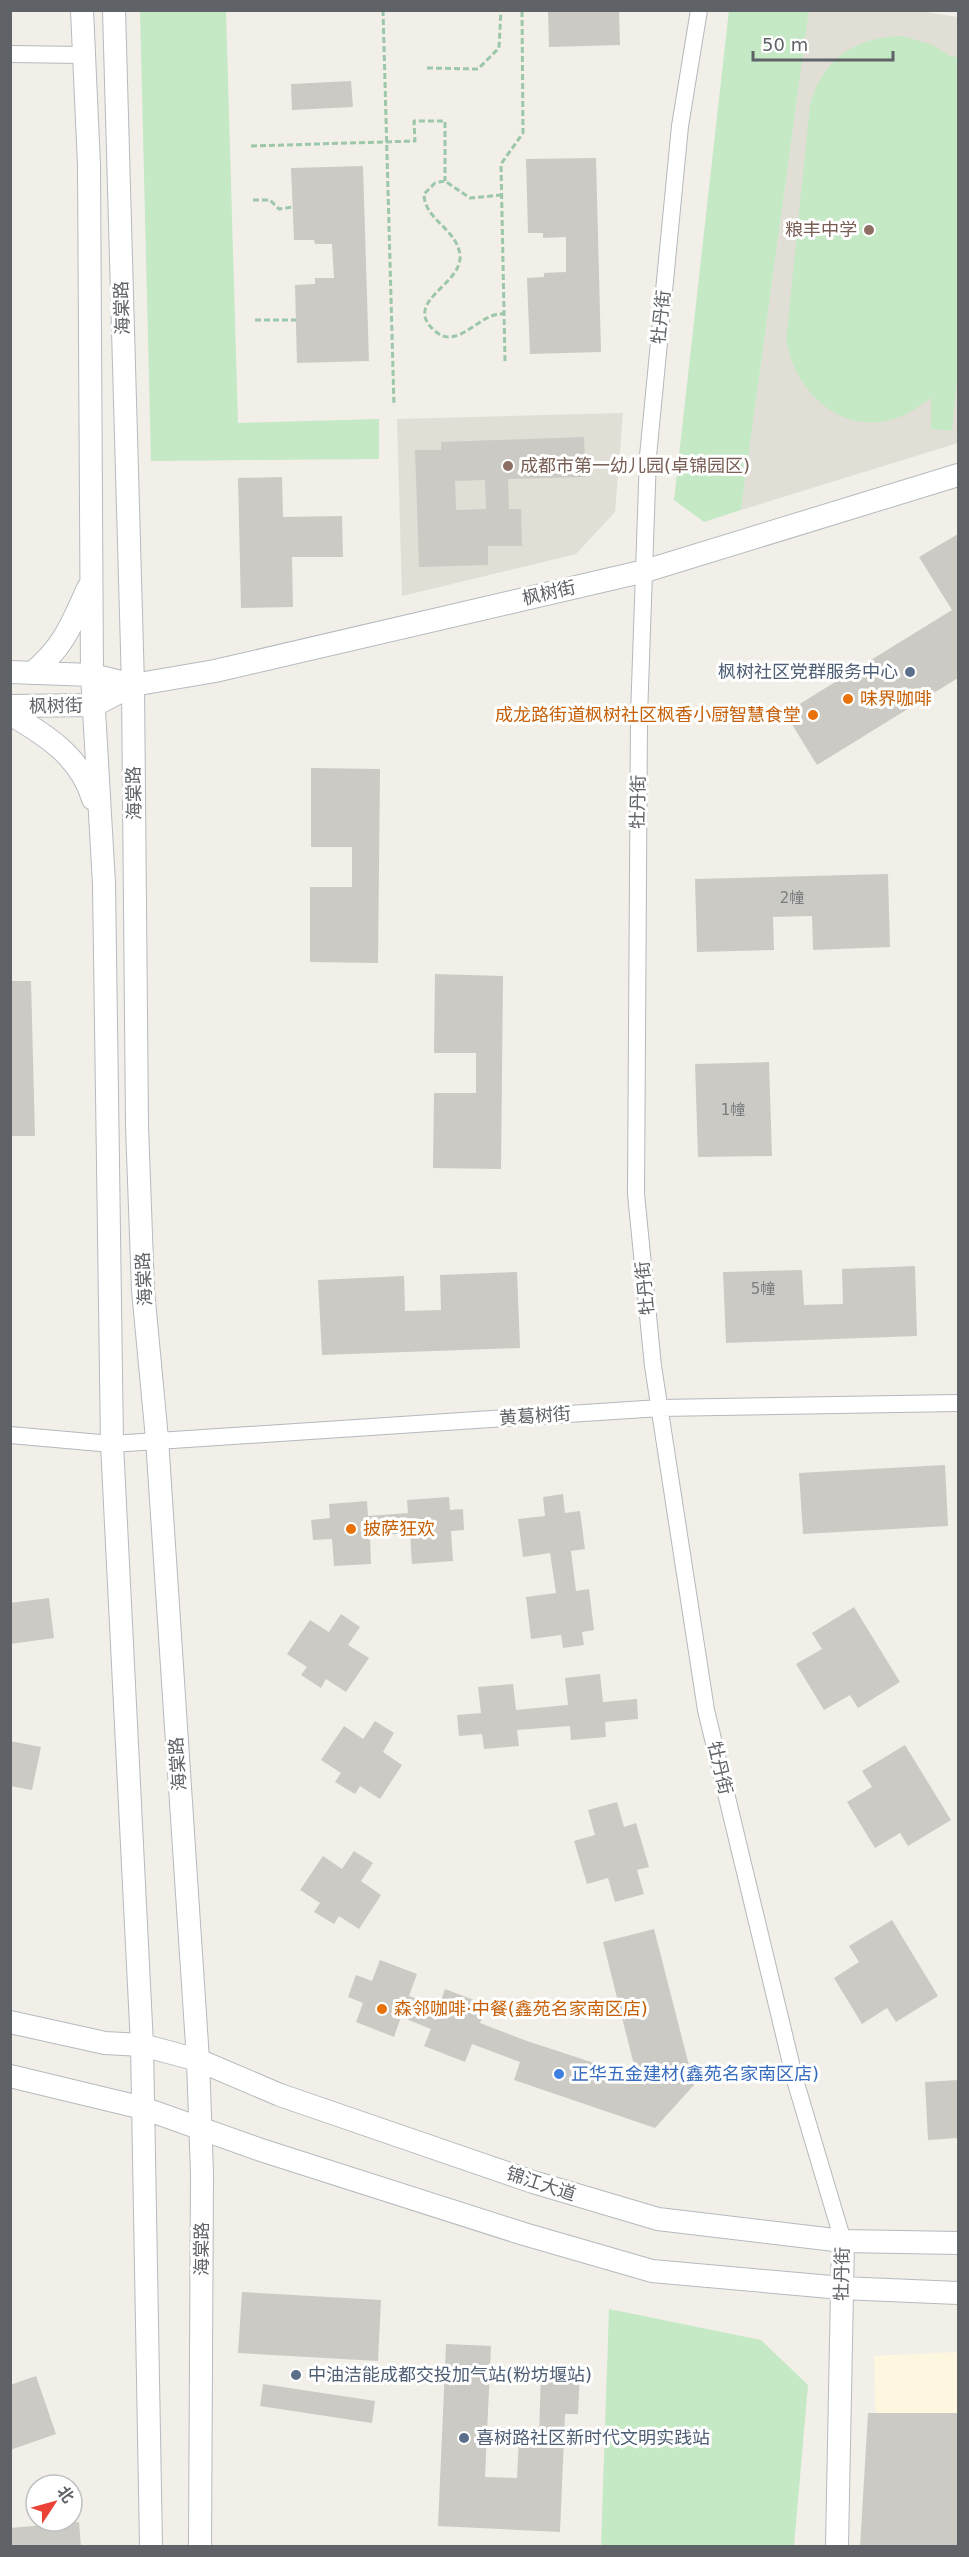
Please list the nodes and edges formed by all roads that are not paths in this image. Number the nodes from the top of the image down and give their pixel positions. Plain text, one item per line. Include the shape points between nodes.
1 (82, 10) edge
2 (114, 10) edge
3 (699, 10) edge
4 (10, 54) edge
5 (83, 55) junction
6 (958, 474) edge
7 (645, 571) junction
8 (92, 581) junction
9 (21, 673) edge
10 (92, 675) junction
11 (133, 685) junction
12 (95, 705) junction
13 (10, 706) edge
14 (10, 714) edge
15 (101, 827) junction
16 (958, 1403) edge
17 (660, 1408) junction
18 (10, 1435) edge
19 (157, 1439) junction
20 (112, 1444) junction
21 (10, 2022) edge
22 (142, 2045) junction
23 (198, 2060) junction
24 (10, 2076) edge
25 (142, 2108) junction
26 (200, 2130) junction
27 (843, 2241) junction
28 (958, 2243) edge
29 (842, 2288) junction
30 (958, 2293) edge
31 (151, 2547) edge
32 (200, 2547) edge
33 (837, 2547) edge

1 - 5 main road, 海棠路
2 - 11 main road, 海棠路
3 - 7 street, 牡丹街 via 680,126 649,445
4 - 5 street
5 - 8 main road, 海棠路 via 89,165
6 - 7 main road, 枫树街
7 - 11 main road, 枫树街 via 215,671
7 - 17 street, 牡丹街 via 639,716 636,1194
8 - 9 main road via 59,648 50,658
8 - 10 main road, 海棠路
9 - 10 main road, 枫树街
10 - 11 main road, 枫树街
10 - 12 main road, 海棠路
11 - 12 main road, 枫树街
11 - 19 main road, 海棠路 via 138,1138 143,1290
12 - 13 main road, 枫树街
12 - 15 main road, 海棠路
14 - 15 main road via 74,760 85,776
15 - 20 main road, 海棠路
16 - 17 street, 黄葛树街
17 - 19 street, 黄葛树街
17 - 27 street, 牡丹街 via 706,1710 795,2080
18 - 20 street, 黄葛树街
19 - 20 street, 黄葛树街
19 - 23 main road, 海棠路
20 - 22 main road, 海棠路
21 - 22 main road, 锦江大道 via 105,2043
22 - 23 main road, 锦江大道
22 - 25 main road, 海棠路
23 - 26 main road, 海棠路
23 - 27 main road, 锦江大道 via 280,2095 533,2182 658,2219
24 - 25 main road
25 - 26 main road
25 - 31 main road, 海棠路
26 - 29 main road via 652,2271
26 - 32 main road, 海棠路
27 - 28 main road, 锦江大道
27 - 29 main road, 牡丹街
29 - 30 main road
29 - 33 main road, 牡丹街

